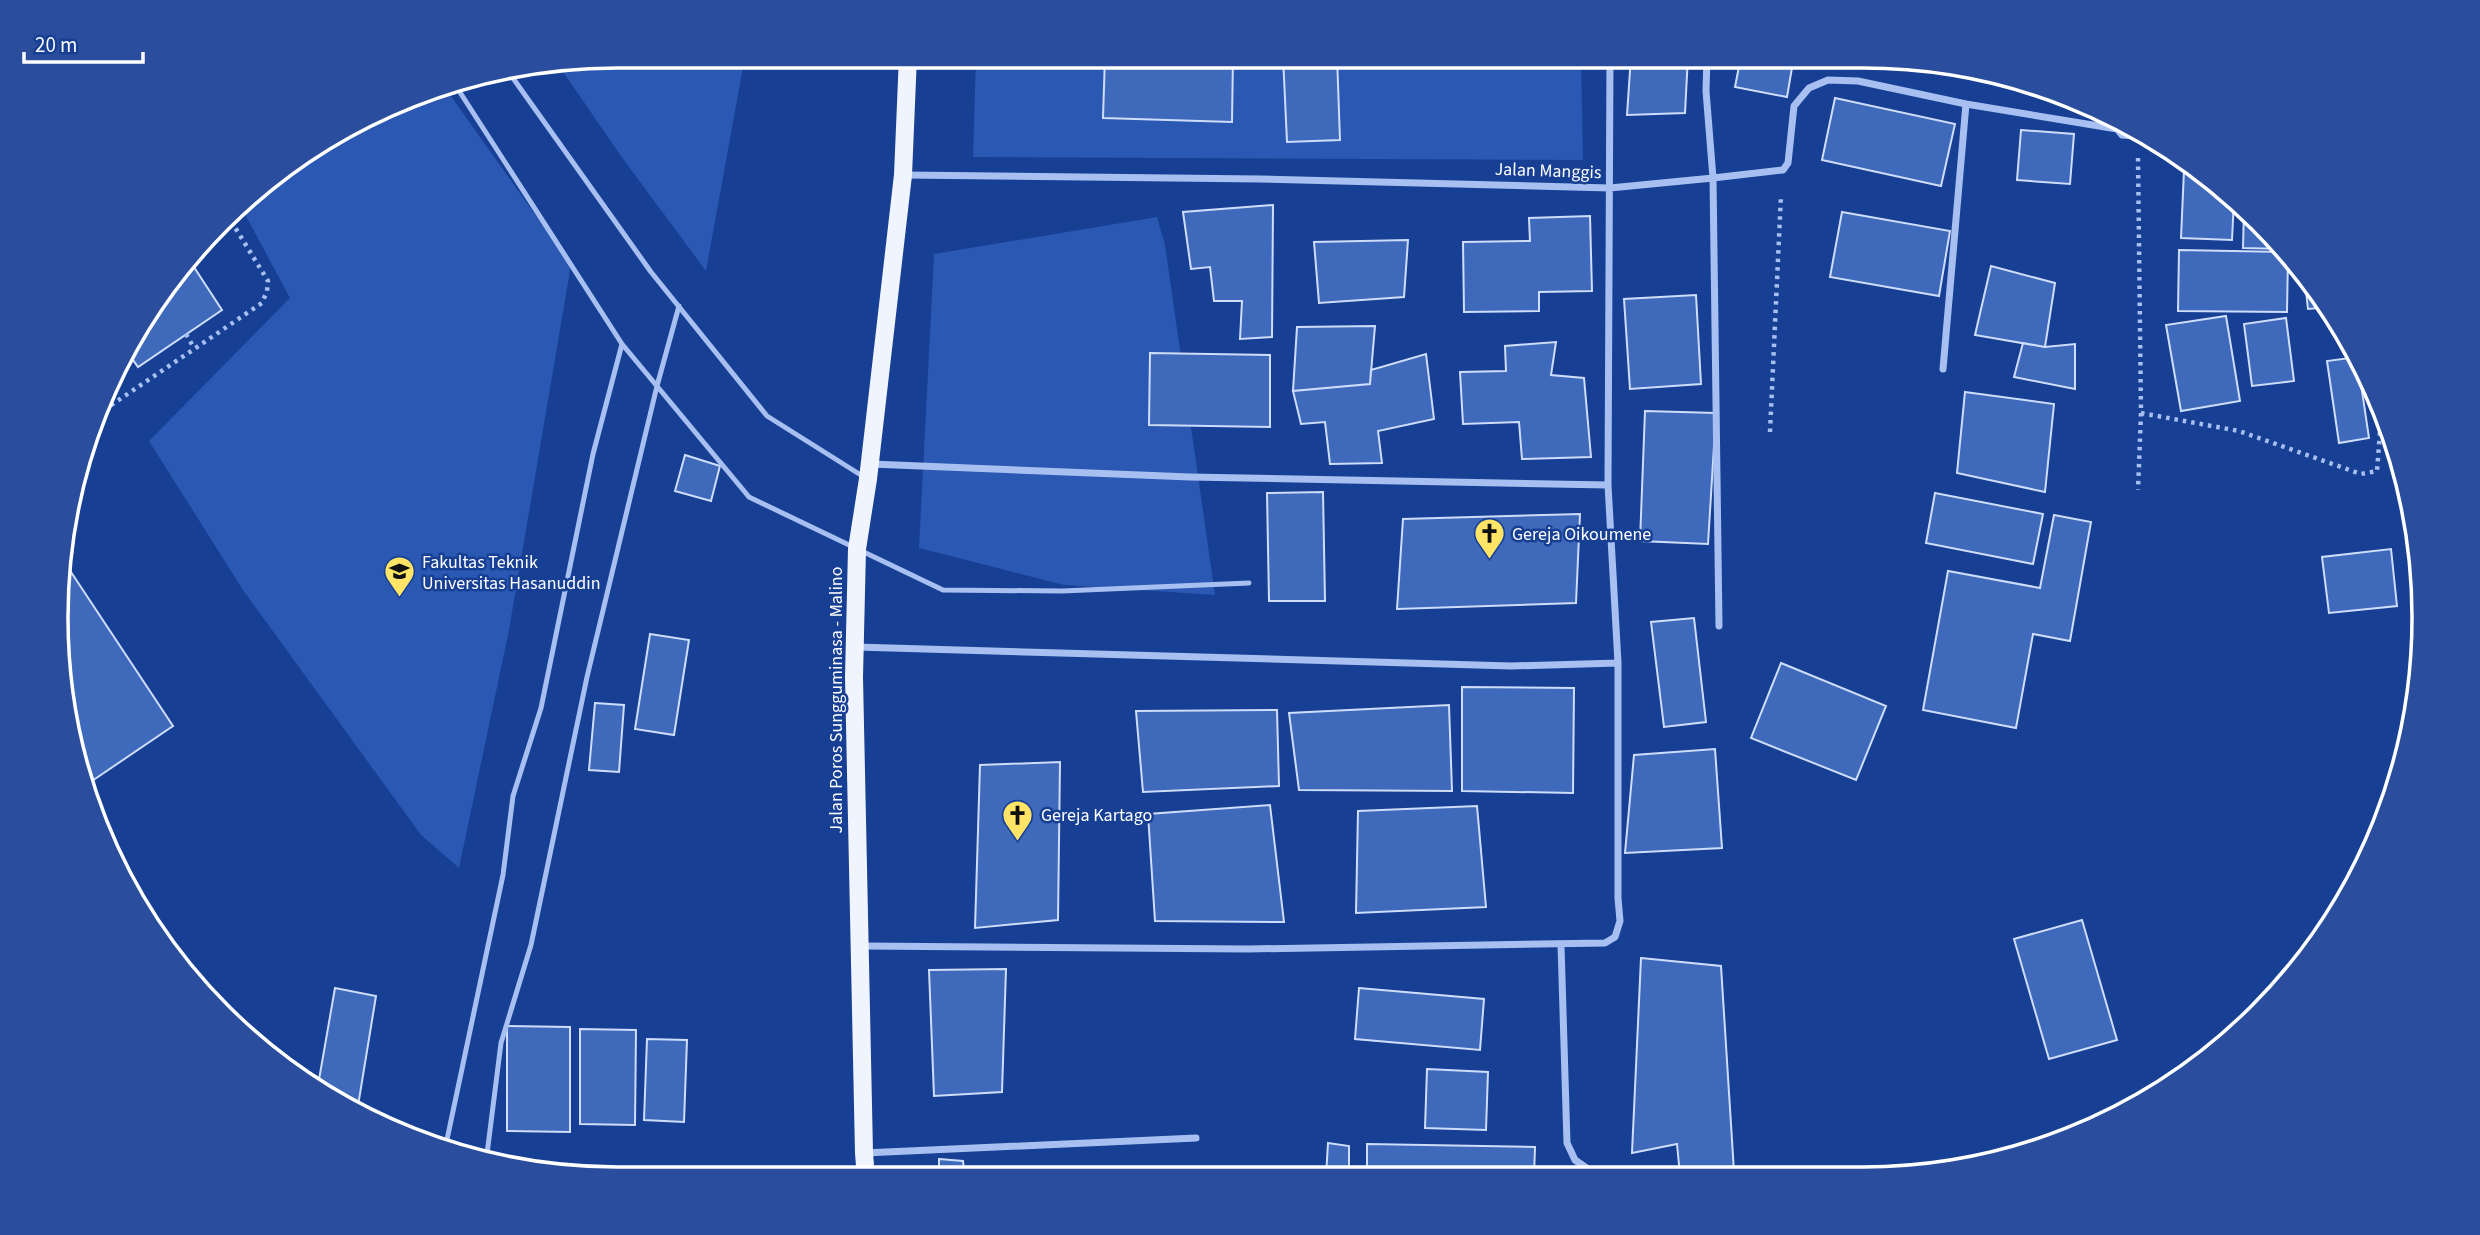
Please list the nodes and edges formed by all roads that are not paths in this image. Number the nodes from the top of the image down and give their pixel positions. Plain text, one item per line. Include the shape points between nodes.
1 (907, 68) edge
2 (1610, 68) edge
3 (1707, 68) edge
4 (513, 78) edge
5 (460, 92) edge
6 (1966, 104) junction
7 (2111, 128) edge
8 (903, 175) junction
9 (1713, 178) junction
10 (1610, 188) junction
11 (679, 306) junction
12 (622, 344) junction
13 (1943, 369) dead end
14 (657, 386) junction
15 (869, 472) junction
16 (1608, 485) junction
17 (857, 549) junction
18 (1249, 583) dead end
19 (1719, 626) dead end
20 (854, 647) junction
21 (1618, 663) junction
22 (1561, 944) junction
23 (859, 946) junction
24 (1196, 1138) dead end
25 (448, 1140) edge
26 (487, 1151) edge
27 (864, 1153) junction
28 (865, 1167) edge
29 (1585, 1167) edge

1 - 8 main road, Jalan Poros Sungguminasa - Malino
2 - 10 street
3 - 9 street
4 - 11 lane
5 - 12 lane
6 - 7 street
6 - 9 street, Jalan Manggis via 1858,81 1828,80 1809,88 1794,106 1788,163 1783,170
6 - 13 street
8 - 10 street, Jalan Manggis
8 - 15 main road, Jalan Poros Sungguminasa - Malino
9 - 10 street, Jalan Manggis
9 - 19 street
10 - 16 street
11 - 14 lane
11 - 15 lane via 767,416
12 - 14 lane
12 - 25 lane via 593,454 541,708 513,796 503,875
14 - 17 lane via 749,497
14 - 26 lane via 587,677 531,945 501,1043
15 - 16 street
15 - 17 main road, Jalan Poros Sungguminasa - Malino
16 - 21 street
17 - 18 lane via 943,590 1062,591
17 - 20 main road, Jalan Poros Sungguminasa - Malino
20 - 21 street via 1511,666
20 - 23 main road, Jalan Poros Sungguminasa - Malino
21 - 22 street via 1620,921 1615,937 1605,943
22 - 23 street via 1166,949
22 - 29 street via 1567,1143 1575,1160
23 - 27 main road, Jalan Poros Sungguminasa - Malino
24 - 27 street
27 - 28 main road, Jalan Poros Sungguminasa - Malino

